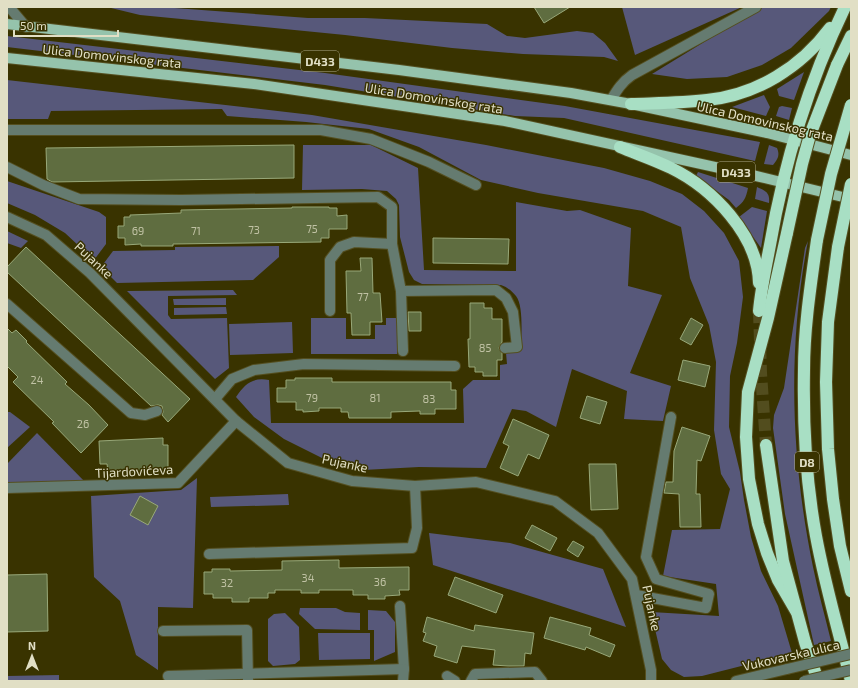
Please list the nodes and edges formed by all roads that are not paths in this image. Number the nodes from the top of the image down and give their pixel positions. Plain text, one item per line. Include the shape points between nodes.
1 (7, 7) edge
2 (756, 7) edge
3 (843, 11) edge
4 (7, 24) edge
5 (26, 26) junction
6 (851, 36) edge
7 (7, 58) edge
8 (611, 100) junction
9 (631, 104) junction
10 (851, 105) edge
11 (7, 130) edge
12 (794, 140) junction
13 (620, 146) junction
14 (851, 155) edge
15 (7, 167) edge
16 (783, 183) junction
17 (851, 184) edge
18 (476, 185) dead end
19 (851, 200) edge
20 (7, 217) edge
21 (392, 244) junction
22 (401, 291) junction
23 (7, 304) edge
24 (330, 311) dead end
25 (505, 348) dead end
26 (403, 351) dead end
27 (455, 366) dead end
28 (215, 398) junction
29 (157, 411) dead end
30 (671, 417) dead end
31 (236, 420) junction
32 (766, 445) tunnel mouth
33 (414, 486) junction
34 (7, 488) edge
35 (209, 554) dead end
36 (851, 591) edge
37 (636, 595) junction
38 (400, 606) dead end
39 (796, 611) junction
40 (163, 631) dead end
41 (851, 654) edge
42 (404, 669) junction
43 (851, 670) edge
44 (168, 676) dead end
45 (248, 677) edge
46 (500, 677) edge
47 (237, 681) edge
48 (403, 681) edge
49 (471, 681) edge
50 (542, 681) edge
51 (651, 681) edge
52 (736, 681) edge
53 (804, 681) edge
54 (818, 681) edge
55 (851, 681) edge

1 - 5 street
2 - 8 street via 632,75 617,89
3 - 9 highway via 823,38 805,56 766,83 709,100
3 - 12 highway via 803,107
4 - 5 main road, Ulica Domovinskog rata / D433
5 - 8 main road, Ulica Domovinskog rata / D433 via 399,70
6 - 39 highway, bridge via 810,135 768,318 748,392 746,437 749,478 758,524 778,580
7 - 13 main road, Ulica Domovinskog rata / D433 via 262,85 505,121
8 - 9 main road, Ulica Domovinskog rata / D433
9 - 12 main road, Ulica Domovinskog rata / D433
10 - 55 highway, D8, bridge via 831,174 817,240 807,312 804,369 804,434 816,536
11 - 18 street via 321,130 372,139 429,162
12 - 14 main road, Ulica Domovinskog rata / D433
12 - 16 highway
13 - 16 main road, Ulica Domovinskog rata / D433
13 - 16 highway via 671,168 693,181 732,216 752,250 756,263 759,276 759,307
15 - 21 street via 79,199 378,197 392,207
16 - 19 main road, Ulica Domovinskog rata / D433
17 - 36 highway, D8, bridge via 838,247 828,322 826,382 833,499 840,546
20 - 28 street, Pujanke via 46,235 86,269
21 - 22 street
21 - 24 street via 354,242 340,247 330,260
22 - 25 street via 496,290 506,298 513,312 517,347
22 - 26 street
23 - 29 street via 130,413 145,415
27 - 28 street via 304,364 254,370 232,379
28 - 31 street, Pujanke
30 - 37 street via 646,557 656,579 709,594 706,608
31 - 33 street, Pujanke via 288,463 352,481
31 - 34 street, Tijardovićeva via 178,483
32 - 39 highway via 783,561
33 - 35 street via 417,528 412,548
33 - 37 street, Pujanke via 476,482 555,501 598,533 632,579
37 - 51 street, Pujanke
38 - 42 street
39 - 54 highway
40 - 45 street via 248,630
41 - 52 street, Vukovarska ulica, bridge
42 - 45 street
42 - 48 street
43 - 53 street, bridge
44 - 45 street
45 - 47 street
46 - 49 street via 475,674
46 - 50 street via 534,672

